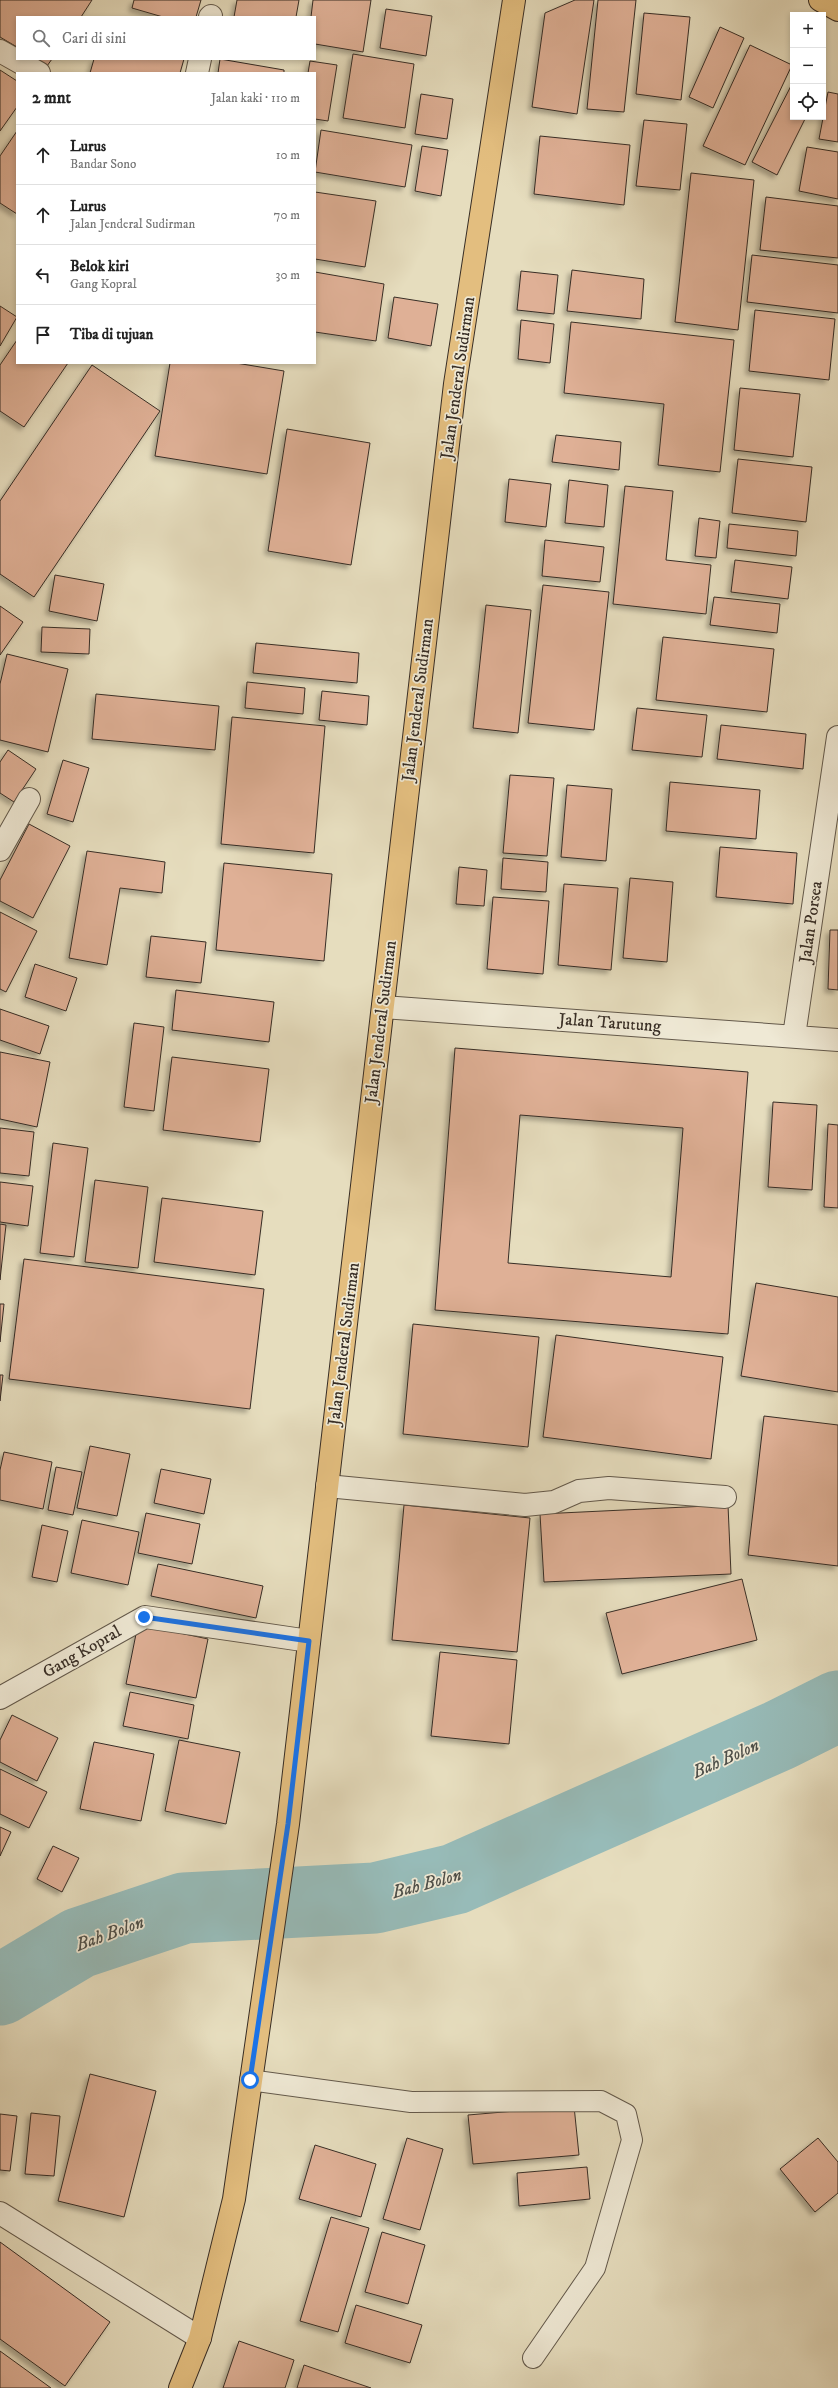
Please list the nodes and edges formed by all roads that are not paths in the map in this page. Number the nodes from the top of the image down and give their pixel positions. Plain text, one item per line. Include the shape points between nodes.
1 (522, 0) edge
2 (820, 0) edge
3 (513, 10) edge
4 (838, 10) edge
5 (0, 51) edge
6 (200, 60) edge
7 (37, 72) edge
8 (196, 72) edge
9 (838, 737) edge
10 (29, 799) dead end
11 (0, 850) edge
12 (383, 1007) junction
13 (794, 1036) junction
14 (838, 1040) edge
15 (327, 1486) junction
16 (725, 1497) dead end
17 (309, 1641) junction
18 (0, 1698) edge
19 (250, 2080) junction
20 (0, 2213) edge
21 (200, 2338) junction
22 (533, 2358) dead end
23 (180, 2388) edge

1 - 3 main road, Jalan Jenderal Sudirman
2 - 4 main road
3 - 12 main road, Jalan Jenderal Sudirman via 455,384
5 - 7 street
6 - 8 street
9 - 13 street, Jalan Porsea
10 - 11 street
12 - 13 street, Jalan Tarutung
12 - 15 main road, Jalan Jenderal Sudirman
13 - 14 street, Jalan Tarutung
15 - 16 street via 525,1505 554,1502 579,1491 609,1488
15 - 17 main road, Jalan Jenderal Sudirman
17 - 18 street, Gang Kopral via 144,1617
17 - 19 main road, Jalan Jenderal Sudirman via 288,1824
19 - 21 main road, Jalan Jenderal Sudirman via 234,2199
19 - 22 lane via 411,2102 601,2101 626,2114 632,2140 595,2268
20 - 21 street
21 - 23 main road

